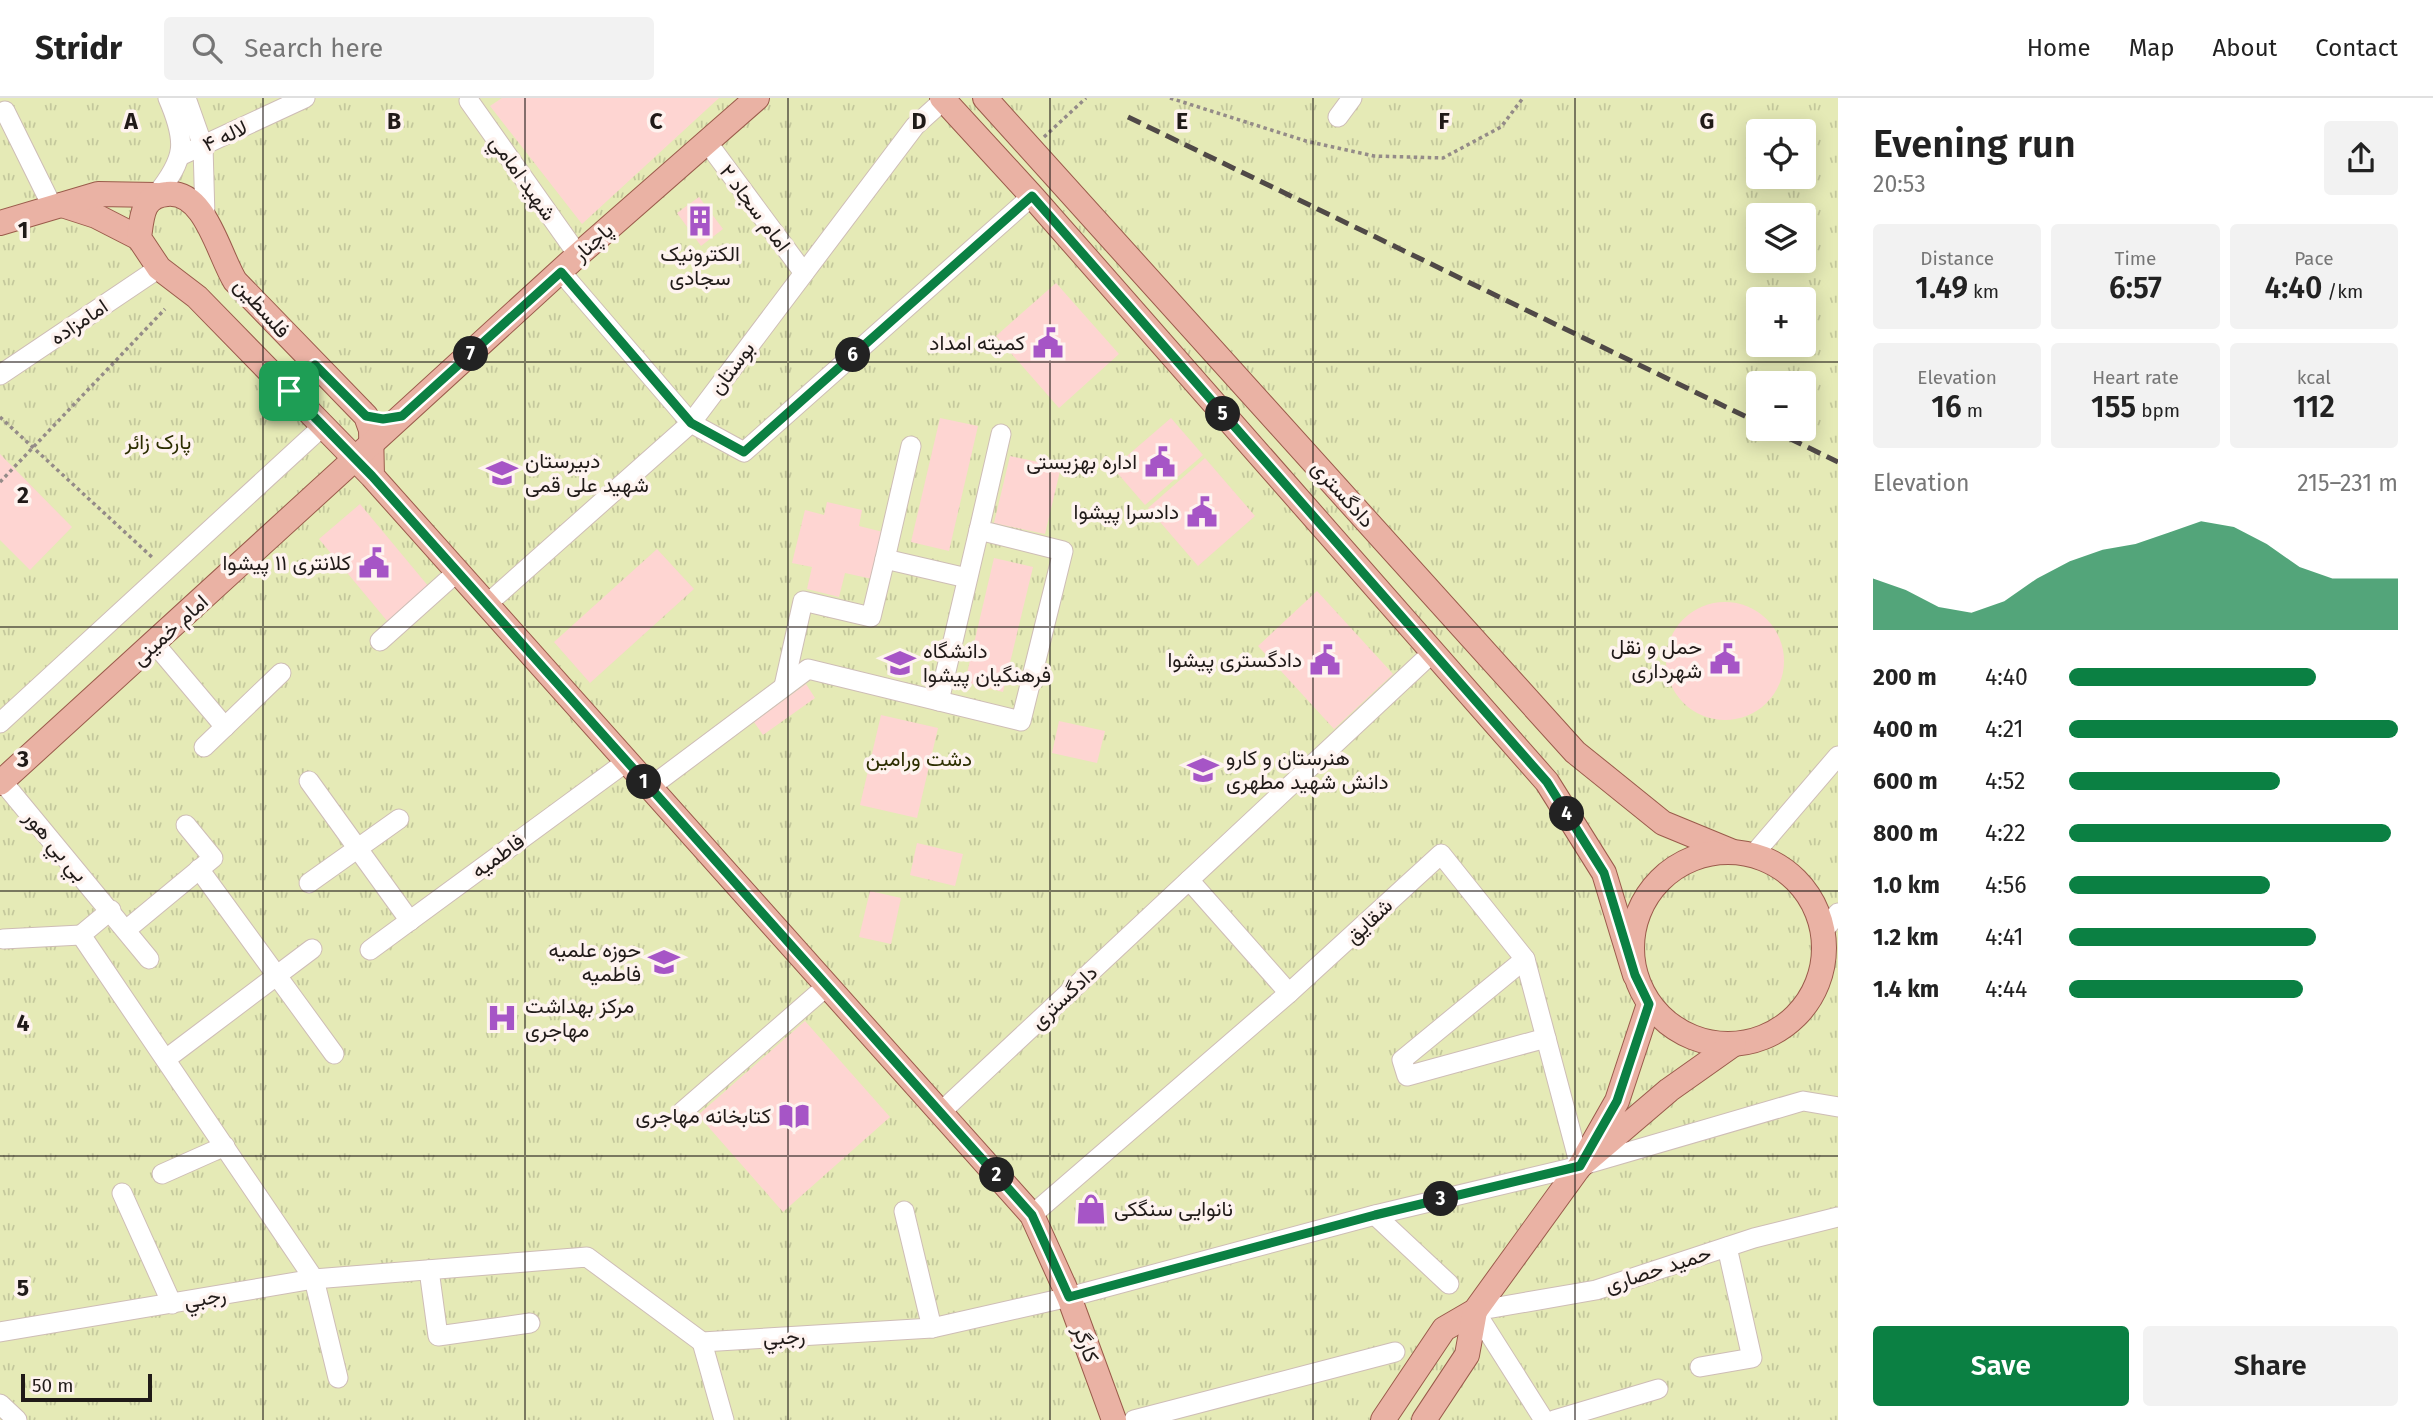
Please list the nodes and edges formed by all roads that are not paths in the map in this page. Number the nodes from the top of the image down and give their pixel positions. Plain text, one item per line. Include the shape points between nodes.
1 (168, 98) edge
2 (186, 98) edge
3 (305, 98) edge
4 (757, 98) edge
5 (985, 98) edge
6 (1352, 98) edge
7 (469, 99) edge
8 (944, 99) edge
9 (5, 111) dead end
10 (1338, 117) dead end
11 (707, 142) junction
12 (203, 146) junction
13 (182, 155) junction
14 (156, 195) junction
15 (1032, 196) junction
16 (57, 206) junction
17 (205, 217) junction
18 (0, 223) edge
19 (139, 237) junction
20 (569, 263) junction
21 (159, 268) junction
22 (804, 273) junction
23 (315, 365) junction
24 (0, 375) edge
25 (289, 391) junction
26 (366, 416) junction
27 (402, 416) junction
28 (691, 423) junction
29 (323, 426) junction
30 (1001, 434) dead end
31 (911, 446) dead end
32 (366, 461) junction
33 (979, 530) junction
34 (885, 559) junction
35 (457, 572) junction
36 (967, 578) junction
37 (486, 605) junction
38 (380, 641) dead end
39 (155, 644) junction
40 (1432, 653) junction
41 (281, 673) dead end
42 (783, 685) junction
43 (939, 701) junction
44 (0, 723) edge
45 (225, 727) junction
46 (204, 747) dead end
47 (1838, 756) edge
48 (626, 762) junction
49 (309, 781) dead end
50 (1, 782) edge
51 (649, 788) junction
52 (399, 819) dead end
53 (186, 825) dead end
54 (357, 849) junction
55 (1742, 853) junction
56 (200, 869) junction
57 (1189, 880) junction
58 (309, 883) dead end
59 (111, 910) junction
60 (410, 921) junction
61 (1831, 922) edge
62 (126, 930) junction
63 (81, 934) junction
64 (3, 939) dead end
65 (312, 949) dead end
66 (370, 950) dead end
67 (149, 958) dead end
68 (1525, 958) junction
69 (278, 975) junction
70 (1635, 975) junction
71 (828, 985) junction
72 (1289, 993) junction
73 (1649, 1004) junction
74 (1546, 1038) junction
75 (1734, 1044) junction
76 (334, 1054) dead end
77 (166, 1059) junction
78 (1838, 1107) edge
79 (942, 1111) junction
80 (682, 1112) dead end
81 (225, 1146) junction
82 (1580, 1166) junction
83 (162, 1174) dead end
84 (122, 1193) dead end
85 (904, 1211) dead end
86 (1032, 1215) junction
87 (1375, 1215) junction
88 (1838, 1217) edge
89 (1727, 1247) junction
90 (429, 1270) junction
91 (314, 1279) junction
92 (1449, 1284) dead end
93 (1069, 1297) junction
94 (172, 1304) junction
95 (1475, 1311) junction
96 (530, 1323) dead end
97 (932, 1328) junction
98 (0, 1332) edge
99 (702, 1342) junction
100 (1395, 1352) dead end
101 (1700, 1367) dead end
102 (338, 1378) dead end
103 (1658, 1389) dead end
104 (724, 1420) edge
105 (1114, 1420) edge
106 (1134, 1420) edge
107 (1383, 1420) edge
108 (1424, 1420) edge
109 (1544, 1420) edge
110 (1554, 1420) edge

1 - 13 street via 179,124
2 - 12 street
3 - 12 street, لاله ۴
4 - 11 main road, پاچنار
5 - 55 main road, دادگستری via 1576,752 1663,823
6 - 10 street
7 - 20 street, شهيد امامي
8 - 15 main road, دادگستری
8 - 22 street, بوستان via 915,126
9 - 16 street
11 - 20 main road, پاچنار
11 - 22 street, امام سجاد ۲
12 - 13 street, لاله ۴
12 - 17 street
13 - 14 street
14 - 16 main road, فلسطین via 98,194
14 - 17 main road, فلسطین via 178,192 192,198
14 - 19 main road via 144,207
15 - 28 street via 744,452
15 - 40 main road, دادگستری
16 - 18 main road, فلسطین
16 - 19 main road via 96,216
17 - 23 main road, فلسطین via 235,281
19 - 21 main road, فلسطین
20 - 27 main road, پاچنار
20 - 28 street, شهيد امامي
21 - 24 street, امامزاده
21 - 25 main road, فلسطین via 197,297
22 - 28 street, بوستان
23 - 25 main road
23 - 26 main road, فلسطین
25 - 29 main road, فلسطین
26 - 27 main road
26 - 32 main road via 371,430
27 - 32 main road, پاچنار
28 - 37 street, بوستان
29 - 32 main road, فلسطین
29 - 44 street
30 - 33 street
31 - 34 street
32 - 35 main road, کارگر
32 - 39 main road, امام خمینی
33 - 36 street
33 - 43 street via 1063,551 1021,721
34 - 36 street
34 - 42 street via 871,617 803,601
35 - 37 main road, کارگر
35 - 38 street
36 - 43 street
37 - 48 main road, کارگر
39 - 45 street
39 - 50 main road, امام خمینی
40 - 57 street, دادگستری
40 - 70 main road, دادگستری via 1547,782 1604,873
41 - 45 street
42 - 43 street via 808,669
42 - 51 street
45 - 46 street
47 - 55 street
48 - 51 main road, کارگر
48 - 60 street, فاطميه
49 - 54 street
50 - 59 street, بي بي هور
51 - 71 main road, کارگر
52 - 54 street
53 - 56 street via 213,858
54 - 58 street
54 - 60 street
55 - 61 main road via 1791,874
55 - 70 main road via 1701,855 1683,863 1653,888 1638,914 1632,943
56 - 62 street
56 - 69 street
57 - 72 street
57 - 79 street, دادگستری
59 - 62 street, بي بي هور
59 - 63 street
60 - 66 street, فاطميه
61 - 75 main road via 1813,993 1793,1019 1766,1037
62 - 67 street, بي بي هور
63 - 64 street
63 - 77 street
65 - 69 street
68 - 72 street, شقايق via 1441,854
68 - 74 street, شقايق
68 - 74 street via 1402,1060 1407,1076
69 - 76 street
69 - 77 street
70 - 73 main road
71 - 79 main road, کارگر
71 - 80 street
72 - 86 street, شقايق
73 - 75 main road via 1673,1027 1702,1041
73 - 82 main road via 1617,1101
74 - 82 street, شقايق
75 - 82 main road via 1669,1090
77 - 81 street
78 - 82 street via 1803,1101
79 - 86 main road, کارگر
81 - 83 street
81 - 91 street
82 - 87 street, رجبي
82 - 95 main road
84 - 94 street
85 - 97 street
86 - 93 main road, کارگر
87 - 92 street
87 - 93 street, رجبي
88 - 89 street, حمید حصاری
89 - 95 street, حمید حصاری via 1596,1290
89 - 101 street via 1752,1358
90 - 91 street, رجبي
90 - 96 street via 438,1336
90 - 99 street, رجبي via 587,1257
91 - 94 street, رجبي
91 - 102 street
93 - 97 street, رجبي
93 - 105 main road, کارگر
94 - 98 street, رجبي
95 - 107 main road via 1444,1329
95 - 108 main road via 1467,1355
95 - 109 street
97 - 99 street, رجبي
99 - 104 street
100 - 106 street
103 - 110 street

